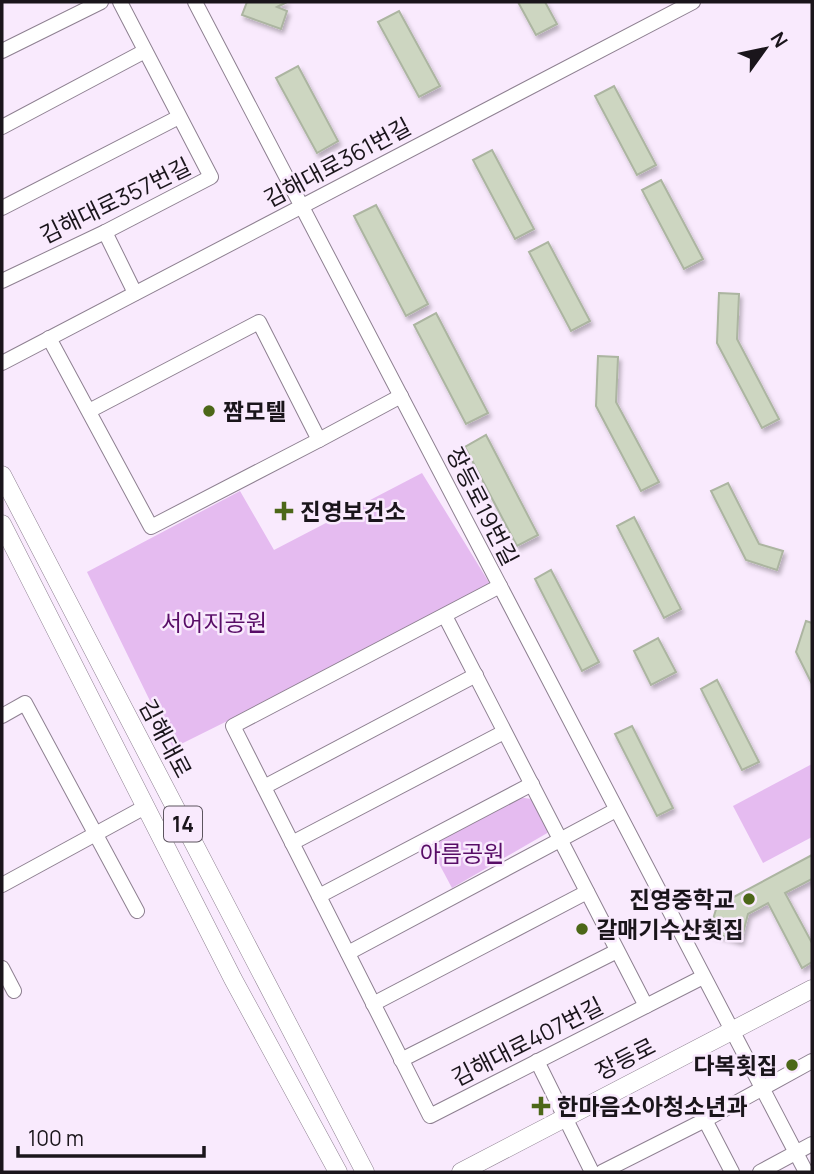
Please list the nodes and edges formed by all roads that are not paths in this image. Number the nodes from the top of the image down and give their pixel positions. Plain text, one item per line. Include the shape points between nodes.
1 (101, 2) edge
2 (120, 2) edge
3 (195, 2) edge
4 (693, 2) edge
5 (2, 51) edge
6 (145, 51) junction
7 (180, 117) junction
8 (2, 127) edge
9 (302, 206) junction
10 (2, 208) edge
11 (105, 232) junction
12 (2, 281) edge
13 (135, 293) junction
14 (49, 338) junction
15 (2, 363) edge
16 (401, 396) junction
17 (89, 411) junction
18 (319, 440) junction
19 (2, 475) edge
20 (2, 524) edge
21 (500, 586) junction
22 (445, 615) junction
23 (476, 675) junction
24 (2, 716) edge
25 (505, 732) junction
26 (532, 784) junction
27 (264, 787) junction
28 (145, 807) junction
29 (616, 810) junction
30 (96, 834) junction
31 (561, 841) junction
32 (292, 843) junction
33 (2, 885) edge
34 (587, 892) junction
35 (319, 896) junction
36 (137, 911) dead end
37 (617, 950) junction
38 (348, 953) junction
39 (2, 968) edge
40 (703, 977) junction
41 (812, 989) edge
42 (13, 991) dead end
43 (373, 1004) junction
44 (646, 1006) junction
45 (731, 1031) junction
46 (401, 1060) junction
47 (537, 1061) junction
48 (812, 1061) edge
49 (762, 1088) junction
50 (565, 1117) junction
51 (705, 1119) junction
52 (812, 1144) edge
53 (796, 1153) junction
54 (338, 1172) edge
55 (365, 1172) edge
56 (461, 1172) edge
57 (592, 1172) edge
58 (603, 1172) edge
59 (732, 1172) edge
60 (760, 1172) edge
61 (806, 1172) edge

1 - 5 street
2 - 6 street
3 - 9 street, 장등로19번길
4 - 9 street, 김해대로361번길
6 - 7 street
6 - 8 street
7 - 10 street
7 - 11 street, 김해대로357번길 via 211,177
9 - 13 street, 김해대로361번길
9 - 16 street, 장등로19번길
11 - 12 street, 김해대로357번길
11 - 13 street
13 - 14 street, 김해대로361번길
14 - 15 street, 김해대로361번길
14 - 17 street
16 - 18 street
16 - 21 street, 장등로19번길
17 - 18 street via 151,527
17 - 18 street via 259,323
19 - 55 main road, 김해대로 / 14
20 - 28 main road, 14
21 - 22 street, 김해대로407번길
21 - 29 street, 장등로19번길
22 - 23 street
22 - 27 street, 김해대로407번길 via 233,726
23 - 25 street
23 - 27 street
24 - 30 street via 25,703
25 - 26 street
25 - 32 street
26 - 31 street
26 - 35 street
27 - 32 street, 김해대로407번길
28 - 30 street
28 - 54 main road, 14
29 - 31 street
29 - 40 street, 장등로19번길
30 - 33 street
30 - 36 street
31 - 34 street
31 - 38 street
32 - 35 street, 김해대로407번길
34 - 37 street
34 - 43 street
35 - 38 street, 김해대로407번길
37 - 44 street
37 - 46 street, 김해대로407번길
38 - 43 street, 김해대로407번길
39 - 42 street
40 - 44 street, 김해대로407번길
40 - 45 street, 장등로19번길
41 - 45 main road, 장등로
43 - 46 street, 김해대로407번길
44 - 47 street, 김해대로407번길
45 - 49 street, 장등로19번길
45 - 50 main road, 장등로
46 - 47 street, 김해대로407번길 via 430,1116
47 - 50 street
48 - 49 street
49 - 51 street
49 - 53 street, 장등로19번길
50 - 56 main road, 장등로
50 - 57 street
51 - 58 street
51 - 59 street
52 - 53 street
53 - 60 street
53 - 61 street, 장등로19번길

